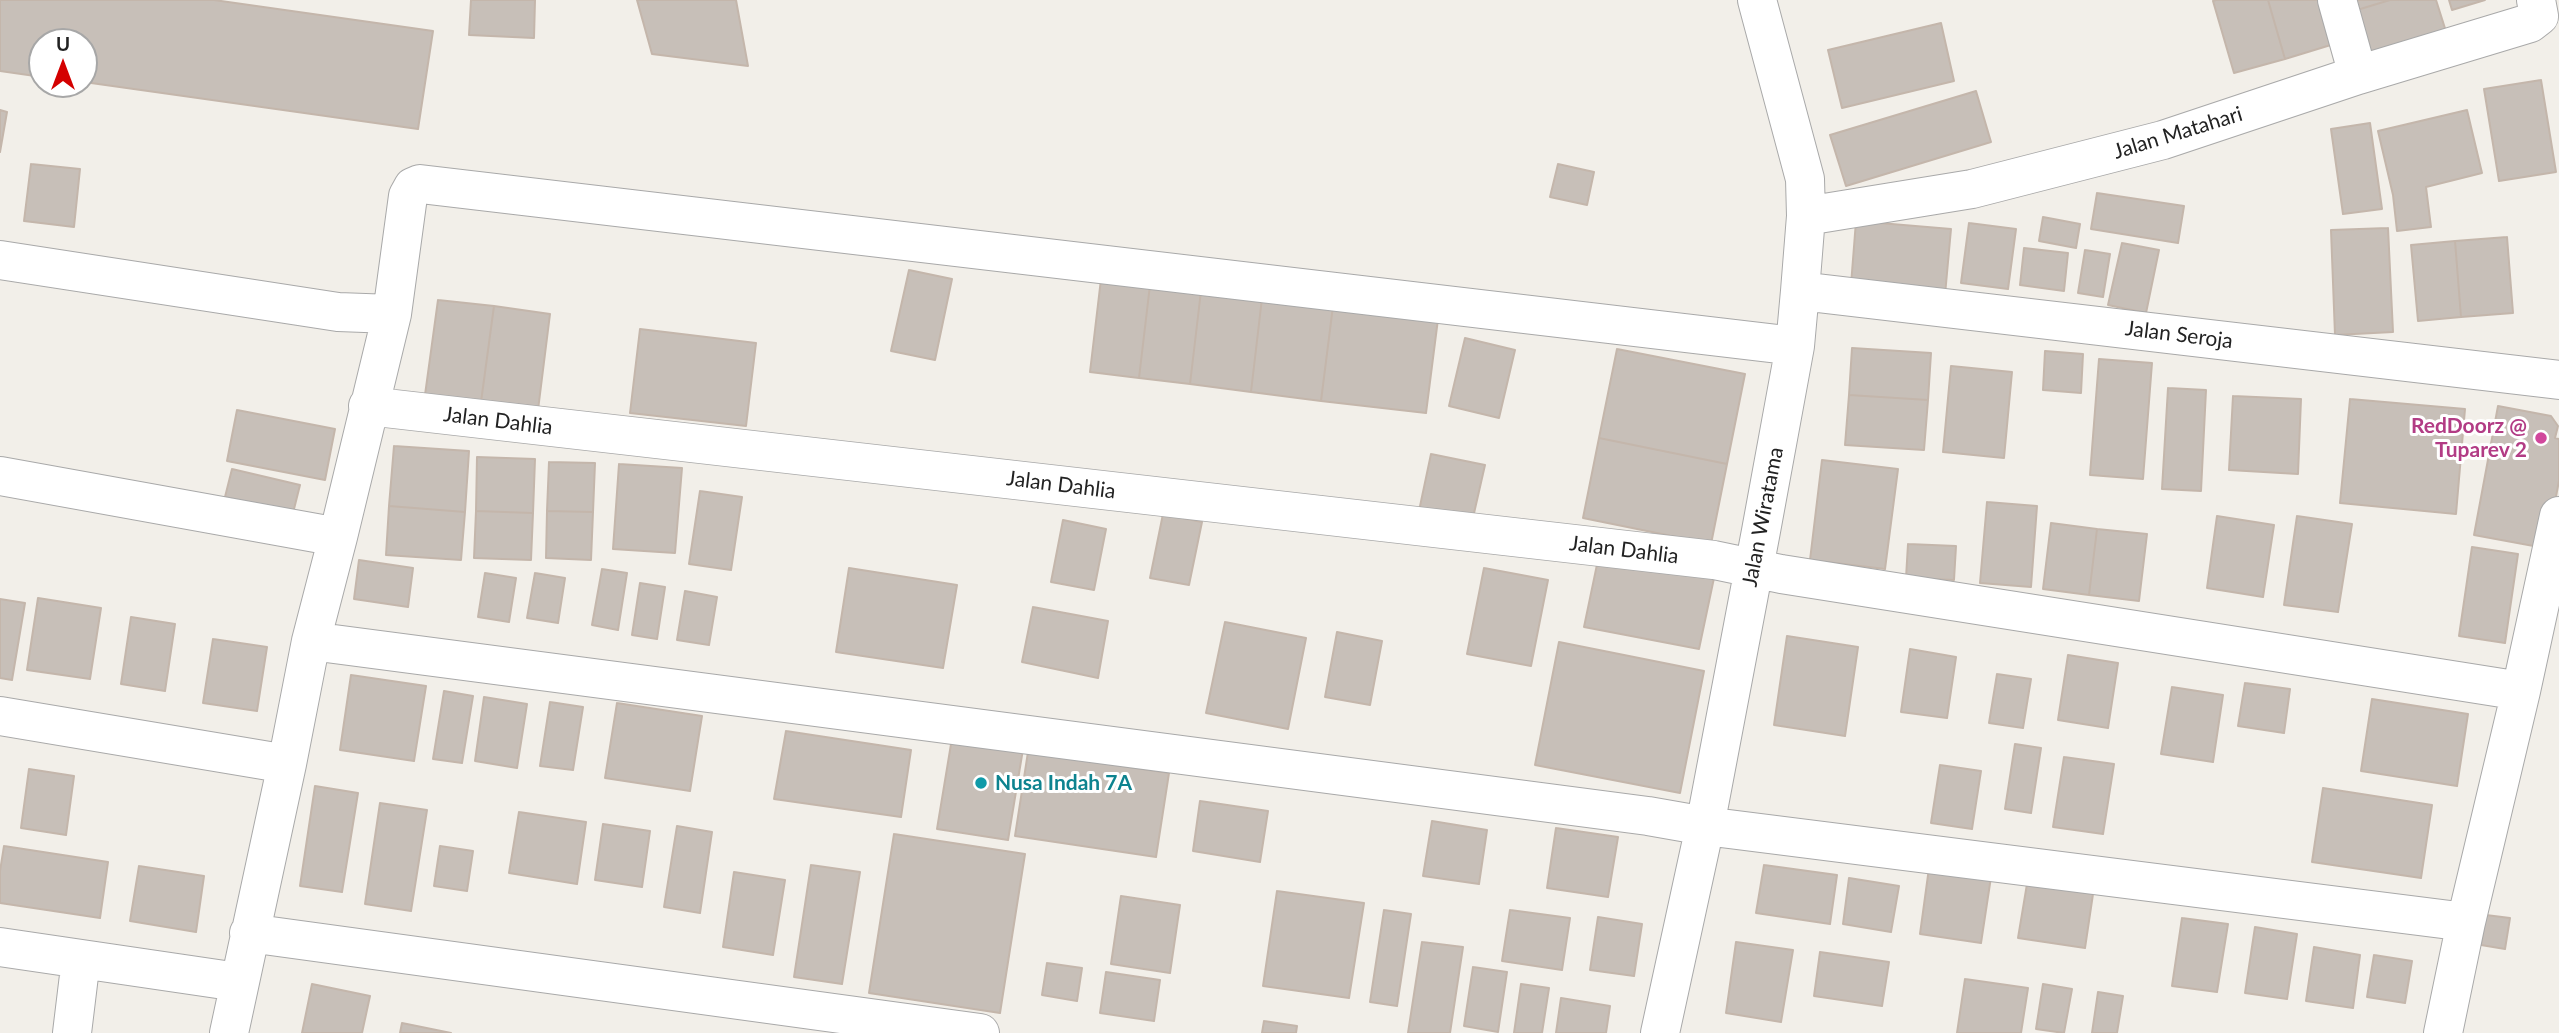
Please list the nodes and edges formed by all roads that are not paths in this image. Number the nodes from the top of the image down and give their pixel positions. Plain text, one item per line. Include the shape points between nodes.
1 (1757, 0) edge
2 (2337, 0) edge
3 (2538, 8) edge
4 (2358, 75) junction
5 (1807, 216) junction
6 (0, 260) edge
7 (1800, 291) junction
8 (392, 314) junction
9 (1795, 346) junction
10 (2559, 380) edge
11 (368, 406) junction
12 (0, 475) edge
13 (2559, 516) edge
14 (338, 537) junction
15 (1753, 568) junction
16 (311, 641) junction
17 (2521, 691) junction
18 (0, 716) edge
19 (287, 764) junction
20 (1705, 826) junction
21 (2466, 922) junction
22 (249, 933) junction
23 (0, 947) edge
24 (81, 959) junction
25 (238, 982) junction
26 (72, 1033) edge
27 (229, 1033) edge
28 (980, 1033) edge
29 (1660, 1033) edge
30 (2443, 1033) edge

1 - 5 street, Jalan Wiratama via 1805,179
2 - 4 street
3 - 4 street, Jalan Matahari via 2530,23
4 - 5 street, Jalan Matahari via 2163,140 1985,186
5 - 7 street, Jalan Wiratama
6 - 8 street via 338,312
7 - 9 street, Jalan Wiratama
7 - 10 street, Jalan Seroja
8 - 9 street via 408,197 420,184
8 - 11 street
9 - 15 street, Jalan Wiratama
11 - 14 street
11 - 15 street, Jalan Dahlia
12 - 14 street
13 - 17 street
14 - 16 street
15 - 17 street, Jalan Dahlia
15 - 20 street, Jalan Wiratama
16 - 19 street
16 - 20 street
17 - 21 street
18 - 19 street
19 - 22 street
20 - 21 street
20 - 29 street, Jalan Wiratama
21 - 30 street
22 - 25 street
22 - 28 street
23 - 24 street
24 - 25 street
24 - 26 street
25 - 27 street

